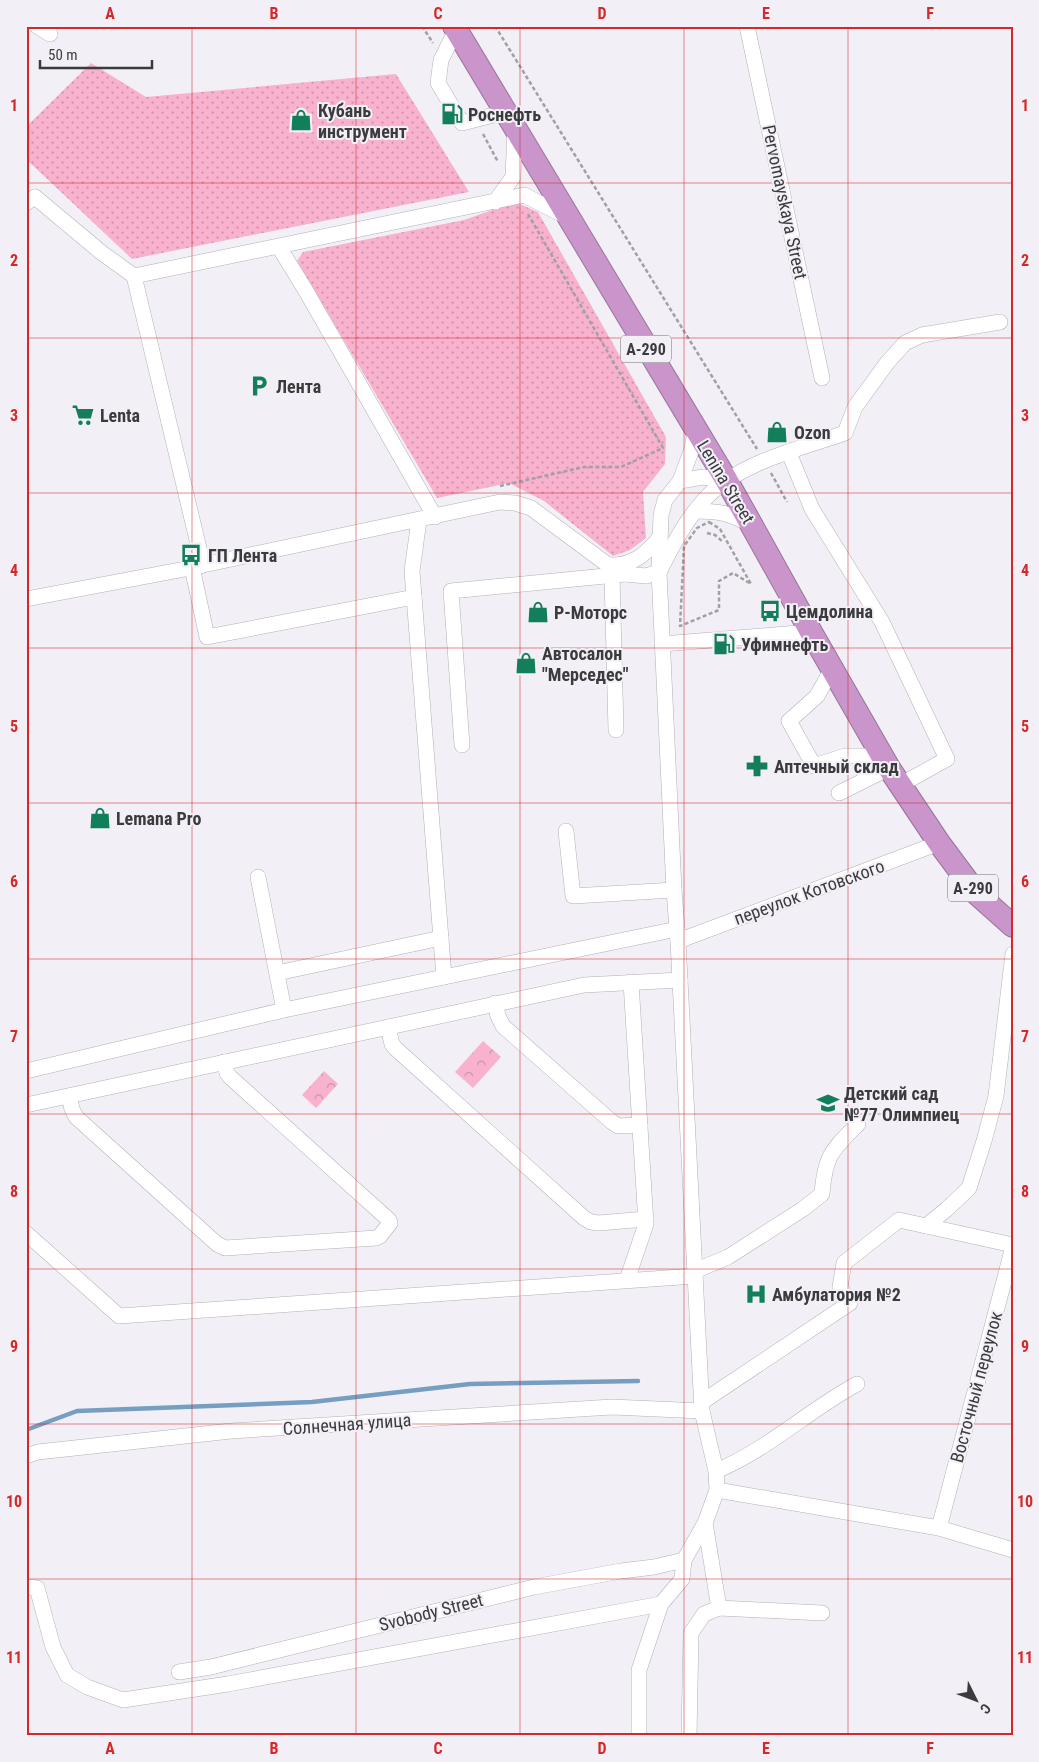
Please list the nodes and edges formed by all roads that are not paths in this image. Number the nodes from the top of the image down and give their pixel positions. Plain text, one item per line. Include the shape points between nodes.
1 (748, 26) edge
2 (455, 28) edge
3 (511, 120) junction
4 (29, 195) edge
5 (495, 202) junction
6 (567, 217) junction
7 (279, 246) junction
8 (134, 276) junction
9 (1000, 322) dead end
10 (822, 378) dead end
11 (695, 431) junction
12 (789, 452) junction
13 (680, 481) junction
14 (726, 481) junction
15 (695, 511) junction
16 (435, 517) junction
17 (419, 520) junction
18 (750, 524) junction
19 (660, 537) junction
20 (198, 566) junction
21 (615, 572) junction
22 (659, 572) junction
23 (414, 597) junction
24 (26, 599) edge
25 (811, 632) junction
26 (662, 644) junction
27 (832, 669) junction
28 (616, 730) dead end
29 (462, 745) dead end
30 (890, 770) junction
31 (839, 793) dead end
32 (566, 831) dead end
33 (939, 843) junction
34 (258, 877) dead end
35 (674, 890) junction
36 (1013, 926) edge
37 (678, 935) junction
38 (441, 938) junction
39 (1013, 954) edge
40 (277, 974) junction
41 (444, 977) junction
42 (680, 980) junction
43 (631, 982) junction
44 (495, 1003) junction
45 (284, 1010) junction
46 (388, 1027) junction
47 (224, 1062) junction
48 (26, 1071) edge
49 (69, 1096) junction
50 (26, 1105) edge
51 (858, 1124) dead end
52 (640, 1126) junction
53 (646, 1219) junction
54 (926, 1226) junction
55 (26, 1233) edge
56 (1013, 1246) edge
57 (695, 1273) junction
58 (628, 1280) junction
59 (857, 1384) dead end
60 (702, 1407) junction
61 (32, 1454) edge
62 (716, 1471) junction
63 (717, 1490) junction
64 (705, 1523) junction
65 (939, 1528) junction
66 (1013, 1550) edge
67 (684, 1560) junction
68 (26, 1587) edge
69 (661, 1604) junction
70 (720, 1608) junction
71 (822, 1613) dead end
72 (179, 1672) dead end
73 (639, 1736) edge
74 (689, 1736) edge

1 - 10 street, Pervomayskaya Street
2 - 3 highway, Lenina Street / А-290
2 - 3 street via 441,60 438,83 462,123
3 - 5 street via 513,177
3 - 6 highway, Lenina Street / А-290
4 - 8 street
5 - 6 street via 524,195
5 - 7 street
6 - 11 highway, Lenina Street / А-290
7 - 8 street
7 - 16 street
8 - 20 street
9 - 12 street via 922,335 905,343 855,407 845,433
11 - 13 street
11 - 14 highway, Lenina Street / А-290
12 - 14 street
12 - 30 street via 812,509 882,622 946,759
13 - 14 street via 703,477
13 - 19 street via 665,500
14 - 15 street
14 - 18 highway, Lenina Street / А-290
15 - 18 street via 718,511
15 - 22 street
16 - 17 street
16 - 21 street via 500,502 531,508
17 - 20 street
17 - 23 street via 412,571
18 - 25 highway, Lenina Street / А-290
19 - 21 street via 650,550
19 - 22 street
20 - 23 street via 207,637
20 - 24 street
21 - 22 street via 646,576
21 - 28 street
21 - 29 street via 451,591
22 - 26 street
23 - 38 street
25 - 26 street
25 - 27 highway, Lenina Street / А-290
26 - 35 street
27 - 30 highway, Lenina Street / А-290
27 - 30 street via 817,696 789,721 814,766 845,756
30 - 31 street
30 - 33 highway, Lenina Street / А-290
32 - 35 street via 573,896
33 - 36 highway, Lenina Street / А-290 via 977,894
33 - 37 street, переулок Котовского
34 - 40 street
35 - 37 street
37 - 41 street, переулок Котовского
37 - 42 street
38 - 40 street
38 - 41 street
39 - 54 street via 996,1096 969,1188
40 - 45 street
41 - 45 street, переулок Котовского
42 - 43 street
42 - 57 street
43 - 44 street via 584,984
43 - 52 street
44 - 46 street
44 - 52 street via 503,1026 612,1122 618,1126
45 - 48 street, переулок Котовского
46 - 47 street
46 - 53 street via 395,1048 584,1218 599,1223
47 - 49 street
47 - 49 street via 230,1076 390,1220 380,1236 225,1248 76,1117
49 - 50 street
51 - 57 street via 834,1148 824,1170 822,1194 728,1257
52 - 53 street
53 - 58 street
54 - 56 street
54 - 60 street via 899,1220 844,1262 840,1287 850,1303
55 - 58 street via 120,1316
56 - 65 street, Восточный переулок
57 - 58 street
57 - 60 street
59 - 62 street via 739,1461
60 - 61 street, Солнечная улица via 612,1407 231,1431
60 - 62 street
62 - 63 street
63 - 64 street
63 - 65 street
64 - 67 street
64 - 70 street
65 - 66 street
67 - 69 street via 682,1579
67 - 72 street, Svobody Street via 534,1586 211,1667
68 - 69 street via 38,1588 53,1647 67,1675 87,1687 123,1700 228,1684
69 - 73 street via 639,1670
70 - 71 street
70 - 74 street via 704,1614 691,1634

